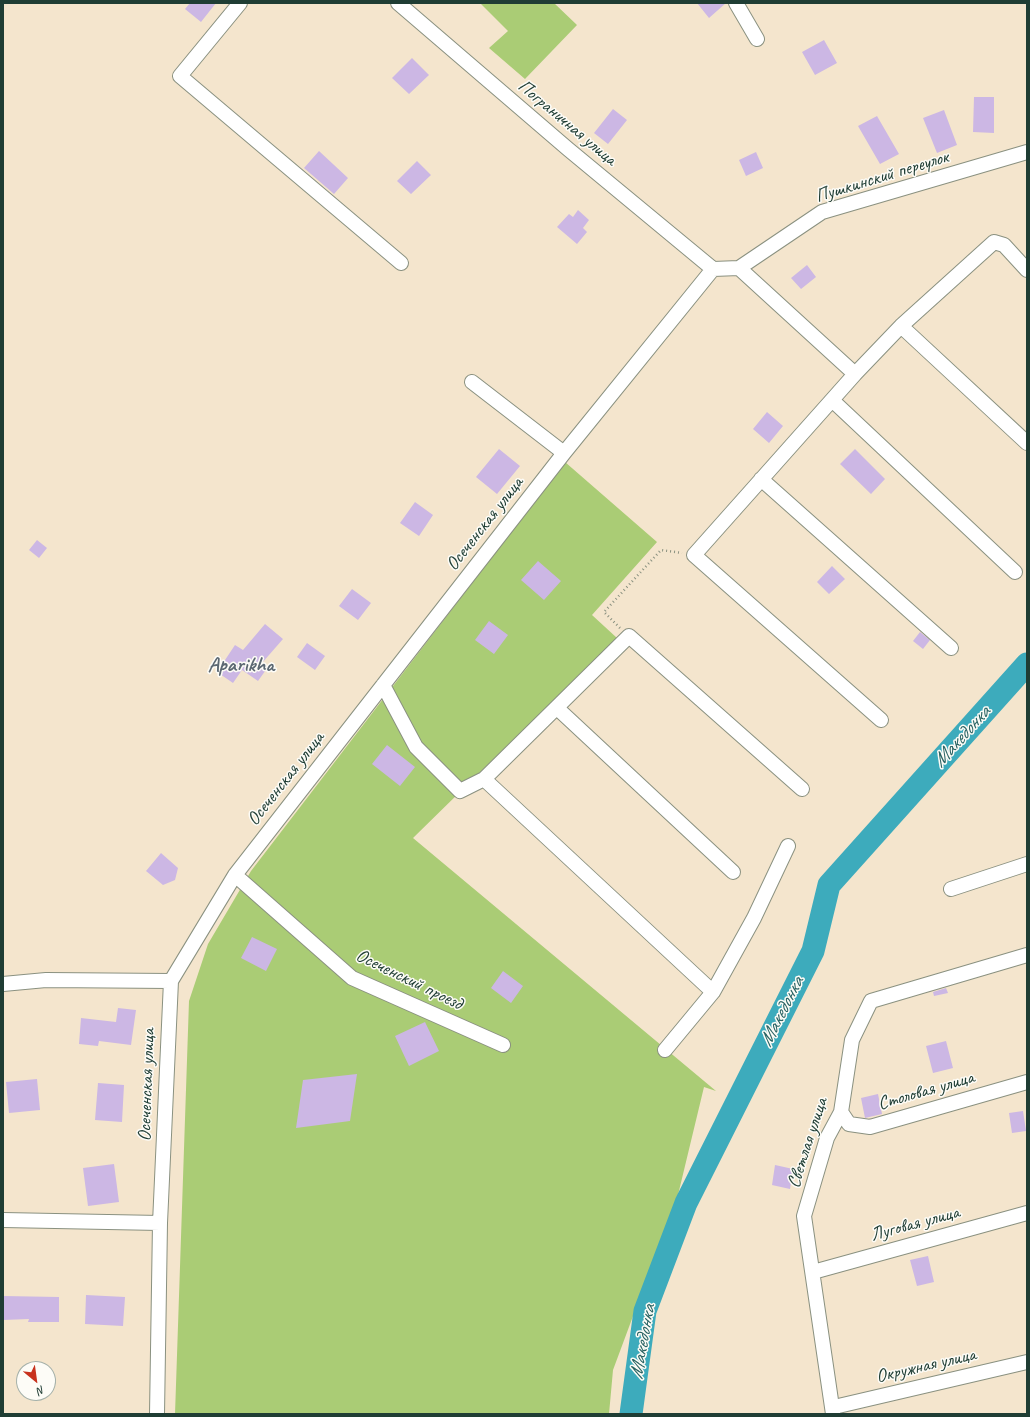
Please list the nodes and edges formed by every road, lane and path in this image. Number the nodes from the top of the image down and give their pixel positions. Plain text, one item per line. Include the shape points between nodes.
1 (240, 3) edge
2 (398, 3) edge
3 (736, 3) edge
4 (757, 39) dead end
5 (1027, 152) edge
6 (401, 262) dead end
7 (739, 268) junction
8 (712, 269) junction
9 (1027, 270) edge
10 (901, 326) junction
11 (855, 374) junction
12 (472, 382) dead end
13 (832, 400) junction
14 (1027, 443) edge
15 (564, 453) junction
16 (761, 479) junction
17 (694, 555) junction
18 (1015, 572) dead end
19 (630, 636) junction
20 (951, 648) dead end
21 (383, 685) junction
22 (557, 708) junction
23 (881, 720) dead end
24 (484, 779) junction
25 (802, 789) dead end
26 (788, 846) dead end
27 (1027, 864) edge
28 (733, 872) dead end
29 (235, 875) junction
30 (951, 889) dead end
31 (1027, 955) edge
32 (171, 981) junction
33 (3, 984) edge
34 (713, 992) junction
35 (503, 1045) dead end
36 (665, 1050) dead end
37 (1027, 1082) edge
38 (841, 1112) junction
39 (1027, 1213) edge
40 (3, 1220) edge
41 (160, 1223) junction
42 (813, 1272) junction
43 (1027, 1362) edge
44 (833, 1411) edge
45 (157, 1414) edge

1 - 6 street via 180,76
2 - 8 street, Пограничная улица
3 - 4 street
5 - 7 street, Пушкинский переулок via 822,212
7 - 8 street
7 - 11 street
8 - 15 street, Осеченская улица
9 - 10 street via 1004,245 994,242
10 - 11 street
10 - 14 street
11 - 13 street
12 - 15 street
13 - 16 street
13 - 18 street
15 - 21 street, Осеченская улица
16 - 17 street
16 - 20 street
17 - 19 path via 662,550 604,612
17 - 23 street
19 - 22 street
19 - 25 street
21 - 24 street via 416,747 460,791
21 - 29 street, Осеченская улица
22 - 24 street
22 - 28 street
24 - 34 street
26 - 34 street via 754,918
27 - 30 street
29 - 32 street, Осеченская улица
29 - 35 street, Осеченский проезд via 352,978
31 - 38 street, Светлая улица via 871,1001 852,1040
32 - 33 street via 46,980
32 - 41 street, Осеченская улица
34 - 36 street
37 - 38 street, Столовая улица via 870,1127 849,1124
38 - 42 street, Светлая улица via 827,1138 804,1216
39 - 42 street, Луговая улица
40 - 41 street
41 - 45 street, Осеченская улица
42 - 44 street, Светлая улица
43 - 44 street, Окружная улица

